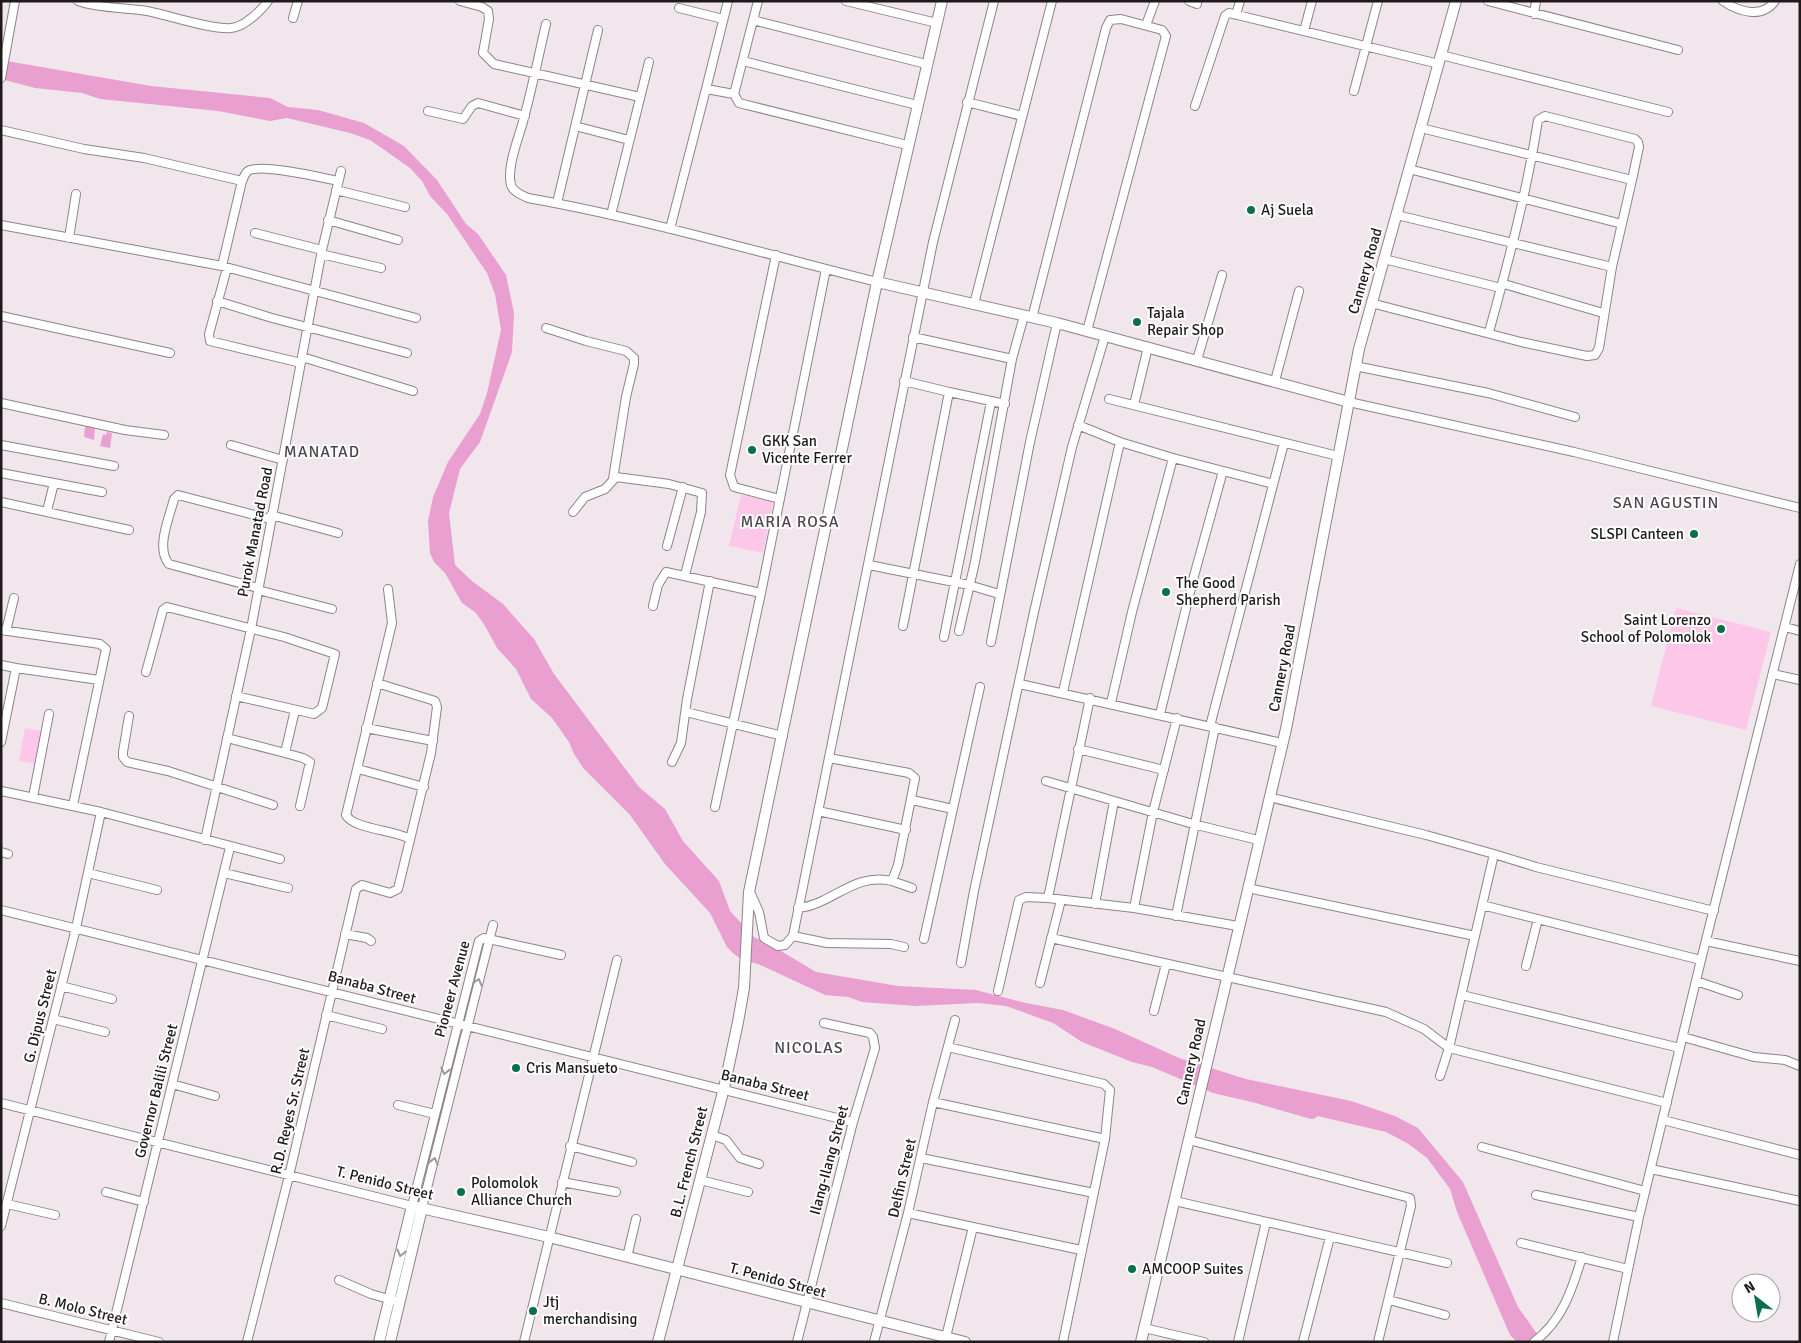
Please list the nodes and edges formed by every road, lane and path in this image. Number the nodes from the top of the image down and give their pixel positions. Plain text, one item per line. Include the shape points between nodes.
1 (15, 1) edge
2 (78, 1) edge
3 (268, 1) edge
4 (298, 1) edge
5 (460, 1) edge
6 (728, 1) edge
7 (758, 1) edge
8 (846, 1) edge
9 (942, 1) edge
10 (994, 1) edge
11 (1052, 1) edge
12 (1156, 1) edge
13 (1240, 1) edge
14 (1312, 1) edge
15 (1378, 1) edge
16 (1456, 1) edge
17 (1488, 1) edge
18 (1536, 1) edge
19 (1724, 1) edge
20 (1775, 1) edge
21 (679, 8) dead end
22 (1236, 14) junction
23 (1534, 14) junction
24 (293, 18) dead end
25 (723, 19) junction
26 (753, 20) junction
27 (937, 23) junction
28 (546, 24) dead end
29 (1146, 25) junction
30 (598, 30) dead end
31 (1304, 31) junction
32 (1365, 48) junction
33 (1678, 50) dead end
34 (1440, 60) junction
35 (744, 61) junction
36 (649, 62) dead end
37 (926, 64) junction
38 (535, 72) junction
39 (1, 78) edge
40 (585, 84) junction
41 (706, 89) junction
42 (1354, 91) dead end
43 (734, 94) junction
44 (640, 97) junction
45 (967, 102) junction
46 (917, 105) junction
47 (1195, 106) dead end
48 (428, 111) dead end
49 (1668, 112) dead end
50 (525, 116) junction
51 (1022, 116) junction
52 (575, 126) junction
53 (1421, 128) junction
54 (1, 130) edge
55 (629, 140) junction
56 (908, 146) junction
57 (1532, 156) junction
58 (1409, 170) junction
59 (341, 171) dead end
60 (242, 180) junction
61 (1632, 180) junction
62 (338, 181) junction
63 (336, 190) junction
64 (76, 194) dead end
65 (1522, 198) junction
66 (557, 203) junction
67 (405, 207) dead end
68 (611, 215) junction
69 (1397, 215) junction
70 (328, 220) junction
71 (1622, 224) junction
72 (1, 225) edge
73 (670, 229) junction
74 (255, 233) dead end
75 (69, 238) junction
76 (398, 240) dead end
77 (1513, 243) junction
78 (322, 252) junction
79 (776, 255) junction
80 (1384, 259) junction
81 (224, 267) junction
82 (1612, 267) junction
83 (381, 268) dead end
84 (826, 269) junction
85 (1222, 275) dead end
86 (877, 282) junction
87 (1502, 286) junction
88 (314, 291) junction
89 (1299, 291) dead end
90 (923, 292) junction
91 (217, 302) junction
92 (1371, 303) junction
93 (974, 304) junction
94 (1603, 314) junction
95 (1, 316) edge
96 (1028, 317) junction
97 (416, 318) dead end
98 (1057, 323) junction
99 (309, 326) junction
100 (546, 328) dead end
101 (1087, 331) junction
102 (1489, 332) junction
103 (1105, 336) junction
104 (913, 337) junction
105 (1148, 347) junction
106 (170, 353) dead end
107 (407, 353) dead end
108 (302, 360) junction
109 (1012, 360) junction
110 (1197, 360) junction
111 (1355, 366) junction
112 (904, 381) junction
113 (1275, 381) junction
114 (413, 391) dead end
115 (950, 392) junction
116 (1109, 399) dead end
117 (991, 402) junction
118 (1349, 402) junction
119 (1, 404) edge
120 (1004, 404) junction
121 (1134, 405) junction
122 (1575, 417) dead end
123 (1078, 425) junction
124 (164, 435) dead end
125 (1120, 442) junction
126 (1284, 443) junction
127 (1, 445) edge
128 (232, 445) dead end
129 (1338, 456) junction
130 (1173, 458) junction
131 (282, 460) junction
132 (114, 466) dead end
133 (1223, 471) junction
134 (1, 474) edge
135 (613, 479) junction
136 (54, 483) junction
137 (1272, 484) junction
138 (683, 487) junction
139 (102, 492) dead end
140 (780, 498) junction
141 (1, 502) edge
142 (1800, 508) edge
143 (47, 511) junction
144 (573, 512) dead end
145 (271, 517) junction
146 (130, 530) dead end
147 (338, 533) dead end
148 (667, 546) dead end
149 (1800, 564) edge
150 (868, 565) junction
151 (914, 573) junction
152 (685, 575) junction
153 (710, 580) junction
154 (956, 582) junction
155 (970, 585) junction
156 (258, 589) junction
157 (388, 589) dead end
158 (762, 593) junction
159 (999, 594) junction
160 (14, 598) dead end
161 (653, 606) dead end
162 (332, 609) dead end
163 (903, 626) dead end
164 (1785, 627) junction
165 (251, 629) junction
166 (4, 630) edge
167 (959, 631) dead end
168 (1800, 631) edge
169 (944, 637) dead end
170 (991, 642) dead end
171 (1, 665) edge
172 (16, 668) junction
173 (146, 672) dead end
174 (1773, 674) junction
175 (99, 680) junction
176 (1800, 680) edge
177 (377, 683) junction
178 (1020, 684) junction
179 (980, 687) dead end
180 (1063, 692) junction
181 (236, 696) junction
182 (1090, 698) junction
183 (1111, 703) junction
184 (295, 710) junction
185 (686, 712) junction
186 (49, 714) dead end
187 (1160, 714) junction
188 (129, 716) dead end
189 (1177, 718) junction
190 (734, 725) junction
191 (1212, 727) junction
192 (366, 728) junction
193 (783, 736) junction
194 (227, 738) junction
195 (433, 741) junction
196 (1, 742) edge
197 (1282, 743) junction
198 (1078, 749) junction
199 (285, 753) junction
200 (829, 758) junction
201 (672, 762) dead end
202 (358, 770) junction
203 (1164, 770) junction
204 (1046, 781) dead end
205 (218, 786) junction
206 (424, 787) junction
207 (1070, 788) junction
208 (1, 791) edge
209 (33, 797) junction
210 (1269, 797) junction
211 (912, 800) junction
212 (1114, 801) junction
213 (72, 805) junction
214 (273, 805) dead end
215 (300, 806) dead end
216 (715, 807) dead end
217 (953, 809) junction
218 (818, 811) junction
219 (101, 812) junction
220 (1153, 812) junction
221 (1193, 824) junction
222 (906, 830) junction
223 (410, 839) junction
224 (205, 840) junction
225 (1258, 840) junction
226 (230, 847) junction
227 (1494, 854) junction
228 (280, 859) dead end
229 (88, 873) junction
230 (224, 873) junction
231 (892, 881) junction
232 (288, 888) dead end
233 (912, 888) dead end
234 (1248, 888) junction
235 (157, 890) dead end
236 (749, 892) junction
237 (1048, 898) junction
238 (1061, 900) junction
239 (1094, 904) junction
240 (1482, 905) junction
241 (798, 908) junction
242 (1134, 908) junction
243 (1, 910) edge
244 (1714, 911) junction
245 (1176, 916) junction
246 (1538, 919) junction
247 (493, 925) dead end
248 (1238, 926) junction
249 (76, 928) junction
250 (345, 934) junction
251 (793, 936) junction
252 (1475, 936) junction
253 (1051, 938) junction
254 (489, 939) junction
255 (924, 939) dead end
256 (371, 941) dead end
257 (1706, 941) junction
258 (904, 947) dead end
259 (561, 955) dead end
260 (202, 960) junction
261 (617, 960) dead end
262 (1701, 960) junction
263 (1800, 961) edge
264 (961, 963) dead end
265 (1166, 964) junction
266 (1526, 966) dead end
267 (1226, 978) junction
268 (1696, 981) junction
269 (1040, 983) dead end
270 (61, 986) junction
271 (332, 990) junction
272 (998, 991) dead end
273 (1462, 994) junction
274 (1738, 995) dead end
275 (112, 999) dead end
276 (1154, 1011) dead end
277 (326, 1015) junction
278 (53, 1019) junction
279 (955, 1020) dead end
280 (824, 1022) dead end
281 (457, 1024) junction
282 (466, 1026) junction
283 (382, 1029) dead end
284 (104, 1032) dead end
285 (1683, 1037) junction
286 (948, 1047) junction
287 (1450, 1048) junction
288 (1680, 1048) junction
289 (594, 1057) junction
290 (1800, 1066) edge
291 (1440, 1076) dead end
292 (172, 1084) junction
293 (724, 1088) junction
294 (215, 1096) dead end
295 (933, 1102) junction
296 (1, 1103) edge
297 (1667, 1103) junction
298 (398, 1104) dead end
299 (30, 1110) junction
300 (435, 1114) junction
301 (1662, 1120) junction
302 (853, 1122) junction
303 (712, 1134) junction
304 (1105, 1139) junction
305 (1189, 1140) junction
306 (158, 1143) junction
307 (570, 1146) junction
308 (1482, 1146) dead end
309 (1800, 1155) edge
310 (921, 1158) junction
311 (632, 1162) dead end
312 (759, 1164) dead end
313 (1651, 1169) junction
314 (289, 1176) junction
315 (700, 1180) junction
316 (562, 1182) junction
317 (1645, 1191) junction
318 (106, 1192) dead end
319 (616, 1192) dead end
320 (748, 1192) dead end
321 (1094, 1193) junction
322 (1536, 1195) dead end
323 (5, 1201) edge
324 (1175, 1201) junction
325 (1800, 1201) edge
326 (144, 1202) junction
327 (417, 1207) junction
328 (908, 1213) junction
329 (55, 1215) dead end
330 (1639, 1217) junction
331 (636, 1219) dead end
332 (1266, 1222) junction
333 (1, 1226) edge
334 (973, 1227) junction
335 (1330, 1236) junction
336 (549, 1237) junction
337 (1521, 1243) dead end
338 (1081, 1250) junction
339 (1401, 1253) junction
340 (627, 1256) junction
341 (1582, 1257) junction
342 (1447, 1263) dead end
343 (678, 1269) junction
344 (1628, 1269) junction
345 (339, 1280) dead end
346 (1389, 1300) junction
347 (394, 1301) junction
348 (1, 1303) edge
349 (806, 1303) junction
350 (1445, 1315) dead end
351 (879, 1321) junction
352 (1144, 1328) junction
353 (112, 1330) junction
354 (946, 1337) junction
355 (109, 1342) edge
356 (159, 1342) edge
357 (247, 1342) edge
358 (379, 1342) edge
359 (390, 1342) edge
360 (524, 1342) edge
361 (658, 1342) edge
362 (797, 1342) edge
363 (874, 1342) edge
364 (965, 1342) edge
365 (1063, 1342) edge
366 (1140, 1342) edge
367 (1204, 1342) edge
368 (1238, 1342) edge
369 (1304, 1342) edge
370 (1378, 1342) edge
371 (1534, 1342) edge
372 (1612, 1342) edge

1 - 39 street
2 - 3 street via 230,28 253,15
4 - 24 street
5 - 38 street via 488,12 483,53 489,61
6 - 25 street
7 - 26 street
8 - 27 street
9 - 27 street, B.L. French Street
10 - 45 street
11 - 51 street
12 - 29 street
13 - 22 street
14 - 31 street
15 - 32 street
16 - 34 street, Cannery Road
17 - 23 street
18 - 23 street
19 - 20 street via 1744,11 1760,12 1770,8
21 - 25 street
22 - 31 street
22 - 47 street via 1225,16
23 - 33 street
25 - 41 street
26 - 35 street
26 - 37 street
27 - 37 street, B.L. French Street
28 - 38 street
29 - 96 street via 1114,18 1108,22
29 - 101 street via 1162,30 1166,36
30 - 40 street
31 - 32 street
32 - 34 street
32 - 42 street
34 - 49 street
34 - 53 street, Cannery Road
35 - 43 street
35 - 46 street
36 - 44 street
37 - 46 street, B.L. French Street
38 - 40 street
38 - 50 street
40 - 44 street
40 - 52 street
41 - 43 street
41 - 73 street
43 - 56 street via 739,103 748,106
44 - 55 street
45 - 51 street
45 - 90 street
46 - 56 street, B.L. French Street
48 - 50 street via 463,119 478,103
50 - 66 street via 515,149 511,185 528,198
51 - 93 street
52 - 55 street
52 - 66 street
53 - 57 street
53 - 58 street, Cannery Road
54 - 60 street
55 - 68 street
56 - 86 street, B.L. French Street
57 - 61 street
57 - 61 street via 1538,120 1545,116 1635,139 1639,147
57 - 65 street
58 - 65 street
58 - 69 street, Cannery Road
59 - 62 street, Purok Manatad Road
60 - 62 street via 248,171 254,169
60 - 81 street
61 - 71 street
62 - 63 street, Purok Manatad Road
63 - 67 street
63 - 70 street, Purok Manatad Road
64 - 75 street
65 - 71 street
65 - 77 street
66 - 68 street
68 - 73 street
69 - 77 street
69 - 80 street, Cannery Road
70 - 76 street
70 - 78 street, Purok Manatad Road
71 - 82 street
72 - 75 street
73 - 79 street
74 - 78 street
75 - 81 street
77 - 82 street
77 - 87 street
78 - 83 street
78 - 88 street, Purok Manatad Road
79 - 84 street
79 - 140 street via 730,475 734,488
80 - 87 street
80 - 92 street, Cannery Road
81 - 88 street
81 - 91 street
82 - 94 street
84 - 86 street
84 - 140 street
85 - 110 street
86 - 90 street
86 - 193 street, B.L. French Street
87 - 94 street
87 - 102 street
88 - 97 street
88 - 99 street, Purok Manatad Road
89 - 113 street
90 - 93 street
90 - 104 street
91 - 99 street
91 - 108 street via 210,341
92 - 102 street
92 - 111 street, Cannery Road
93 - 96 street
94 - 102 street via 1599,348 1592,356
95 - 106 street
96 - 98 street
96 - 109 street
98 - 101 street
98 - 159 street
99 - 107 street
99 - 108 street, Purok Manatad Road
100 - 135 street via 626,351 634,358
101 - 103 street
103 - 105 street
103 - 123 street
104 - 109 street
104 - 112 street
105 - 110 street
105 - 121 street
108 - 114 street
108 - 131 street, Purok Manatad Road
109 - 120 street
110 - 113 street
111 - 118 street, Cannery Road
111 - 122 street via 1488,393
112 - 115 street
112 - 150 street
113 - 118 street
115 - 117 street
115 - 151 street
116 - 121 street
117 - 120 street
117 - 154 street
118 - 129 street, Cannery Road
118 - 142 street via 1574,452
119 - 124 street
120 - 155 street
121 - 126 street
123 - 125 street
123 - 178 street
125 - 130 street
125 - 180 street
126 - 129 street
126 - 137 street
127 - 132 street
128 - 131 street
129 - 197 street, Cannery Road
130 - 133 street
130 - 183 street
131 - 145 street, Purok Manatad Road
133 - 137 street
133 - 187 street
134 - 136 street
135 - 138 street via 622,477
135 - 144 street via 605,489 585,497
136 - 139 street
136 - 143 street
137 - 191 street
138 - 148 street
138 - 152 street via 703,495
140 - 158 street
141 - 143 street
143 - 146 street
145 - 147 street
145 - 156 street, Purok Manatad Road
145 - 156 street via 178,495 174,498 163,542 165,560 169,564
149 - 164 street
150 - 151 street
150 - 200 street
151 - 154 street
151 - 163 street
152 - 153 street
152 - 161 street via 671,572 662,575
153 - 158 street
153 - 185 street
154 - 155 street
154 - 169 street
155 - 159 street
155 - 167 street
156 - 162 street
156 - 165 street, Purok Manatad Road
157 - 177 street via 392,623
158 - 190 street
159 - 170 street
160 - 166 street
164 - 168 street
164 - 174 street
165 - 173 street via 168,607 163,610
165 - 181 street, Purok Manatad Road
165 - 184 street via 336,654 322,708 314,714
166 - 175 street via 103,645 106,651
171 - 172 street
172 - 175 street
172 - 196 street
174 - 176 street
174 - 244 street
175 - 213 street
177 - 192 street
177 - 195 street via 436,703
178 - 180 street
178 - 264 street
179 - 217 street
180 - 182 street
181 - 184 street
181 - 194 street, Purok Manatad Road
182 - 183 street
182 - 198 street
183 - 187 street
184 - 199 street
185 - 190 street
185 - 201 street via 679,751
186 - 209 street
187 - 189 street
188 - 205 street via 124,760
189 - 191 street
189 - 203 street
190 - 193 street
190 - 216 street
191 - 197 street
191 - 221 street
192 - 195 street
192 - 202 street
193 - 236 street, B.L. French Street
194 - 199 street
194 - 205 street, Purok Manatad Road
195 - 206 street
197 - 210 street, Cannery Road
198 - 203 street
198 - 207 street
199 - 215 street via 310,762
200 - 211 street via 909,774 915,778
200 - 218 street
202 - 206 street
202 - 223 street via 347,818
203 - 220 street
204 - 207 street
205 - 214 street
205 - 224 street, Purok Manatad Road
206 - 223 street
207 - 212 street
207 - 237 street
208 - 209 street
209 - 213 street
210 - 225 street, Cannery Road
210 - 227 street
211 - 217 street
211 - 222 street
212 - 220 street
212 - 239 street
213 - 219 street
217 - 255 street
218 - 222 street
218 - 241 street
219 - 224 street
219 - 229 street, G. Dipus Street
220 - 221 street
220 - 242 street
221 - 225 street
221 - 245 street
222 - 231 street
223 - 250 street, R.D. Reyes Sr. Street via 397,891 390,893 359,886
224 - 226 street
225 - 234 street, Cannery Road
226 - 228 street
226 - 230 street, Governor Balili Street
227 - 240 street
227 - 244 street
229 - 235 street
229 - 249 street, G. Dipus Street
230 - 232 street
230 - 260 street, Governor Balili Street
231 - 233 street
231 - 241 street via 861,882 813,905
234 - 248 street, Cannery Road
234 - 252 street
236 - 251 street via 759,912 764,938 782,946
236 - 293 street, B.L. French Street via 744,988
237 - 238 street
237 - 272 street via 1026,897 1019,900
238 - 239 street
238 - 253 street
239 - 242 street
240 - 246 street
240 - 252 street
241 - 251 street
242 - 245 street
243 - 249 street, Banaba Street
244 - 257 street
245 - 248 street
246 - 262 street
246 - 266 street
247 - 254 street
248 - 267 street, Cannery Road
249 - 260 street, Banaba Street
249 - 270 street, G. Dipus Street
250 - 256 street
250 - 271 street, R.D. Reyes Sr. Street
251 - 258 street via 827,943
252 - 273 street
253 - 265 street
253 - 269 street
254 - 259 street
254 - 281 street, Pioneer Avenue via 479,940
282 -> 254 street, Pioneer Avenue
257 - 262 street
257 - 263 street
260 - 271 street, Banaba Street
260 - 292 street, Governor Balili Street
261 - 289 street
262 - 268 street
265 - 267 street
265 - 276 street
267 - 287 street via 1386,1012 1424,1029
267 - 305 street, Cannery Road
268 - 274 street
268 - 285 street
270 - 275 street
270 - 278 street, G. Dipus Street
271 - 277 street, R.D. Reyes Sr. Street
271 - 281 street, Banaba Street
273 - 287 street
273 - 288 street
277 - 283 street
277 - 314 street, R.D. Reyes Sr. Street
278 - 284 street
278 - 299 street, G. Dipus Street
279 - 286 street, Delfin Street
280 - 302 street, Ilang-Ilang Street via 870,1033 873,1037 875,1048
281 - 282 street, Banaba Street
281 -> 300 street, Pioneer Avenue
282 - 289 street, Banaba Street
327 -> 282 street, Pioneer Avenue
285 - 288 street
285 - 290 street via 1754,1058 1785,1060
286 - 295 street, Delfin Street
286 - 304 street via 1108,1086 1112,1094
287 - 291 street
287 - 297 street
288 - 297 street
289 - 293 street, Banaba Street
289 - 307 street
292 - 294 street
292 - 306 street, Governor Balili Street
293 - 302 street, Banaba Street
293 - 303 street, B.L. French Street
295 - 304 street
295 - 310 street, Delfin Street
296 - 299 street, T. Penido Street
297 - 301 street
298 - 300 street
299 - 306 street, T. Penido Street
299 - 323 street, G. Dipus Street
300 - 327 street, Pioneer Avenue
301 - 309 street
301 - 313 street
302 - 349 street, Ilang-Ilang Street
303 - 312 street via 726,1140 740,1158
303 - 315 street, B.L. French Street
304 - 321 street
305 - 324 street, Cannery Road
305 - 339 street via 1407,1196 1412,1200
306 - 314 street, T. Penido Street
306 - 326 street, Governor Balili Street
307 - 311 street
307 - 316 street
308 - 317 street
310 - 321 street
310 - 328 street, Delfin Street
313 - 317 street
313 - 325 street
314 - 327 street, T. Penido Street
314 - 357 street, R.D. Reyes Sr. Street
315 - 320 street
315 - 343 street, B.L. French Street
316 - 319 street
316 - 336 street
317 - 330 street
318 - 326 street
321 - 338 street
322 - 330 street
323 - 329 street
323 - 333 street, G. Dipus Street
324 - 332 street
324 - 352 street, Cannery Road
326 - 353 street, Governor Balili Street
327 - 336 street, T. Penido Street
327 - 347 street, Pioneer Avenue
328 - 334 street
328 - 351 street, Delfin Street
330 - 344 street
331 - 340 street
332 - 335 street
332 - 368 street
334 - 338 street
334 - 354 street
335 - 339 street
335 - 369 street
336 - 340 street, T. Penido Street
336 - 360 street
337 - 341 street
338 - 365 street
339 - 342 street
339 - 346 street
340 - 343 street, T. Penido Street
341 - 344 street
341 - 371 street via 1560,1314
343 - 349 street, T. Penido Street
343 - 361 street, B.L. French Street
344 - 372 street
345 - 347 street
346 - 350 street
346 - 370 street
347 - 358 street, Pioneer Avenue
347 - 359 street, Pioneer Avenue
348 - 353 street, B. Molo Street
349 - 351 street, T. Penido Street
349 - 362 street, Ilang-Ilang Street
351 - 354 street, T. Penido Street
351 - 363 street, Delfin Street
352 - 366 street, Cannery Road
352 - 367 street
353 - 355 street, Governor Balili Street
353 - 356 street, B. Molo Street
354 - 364 street, T. Penido Street

